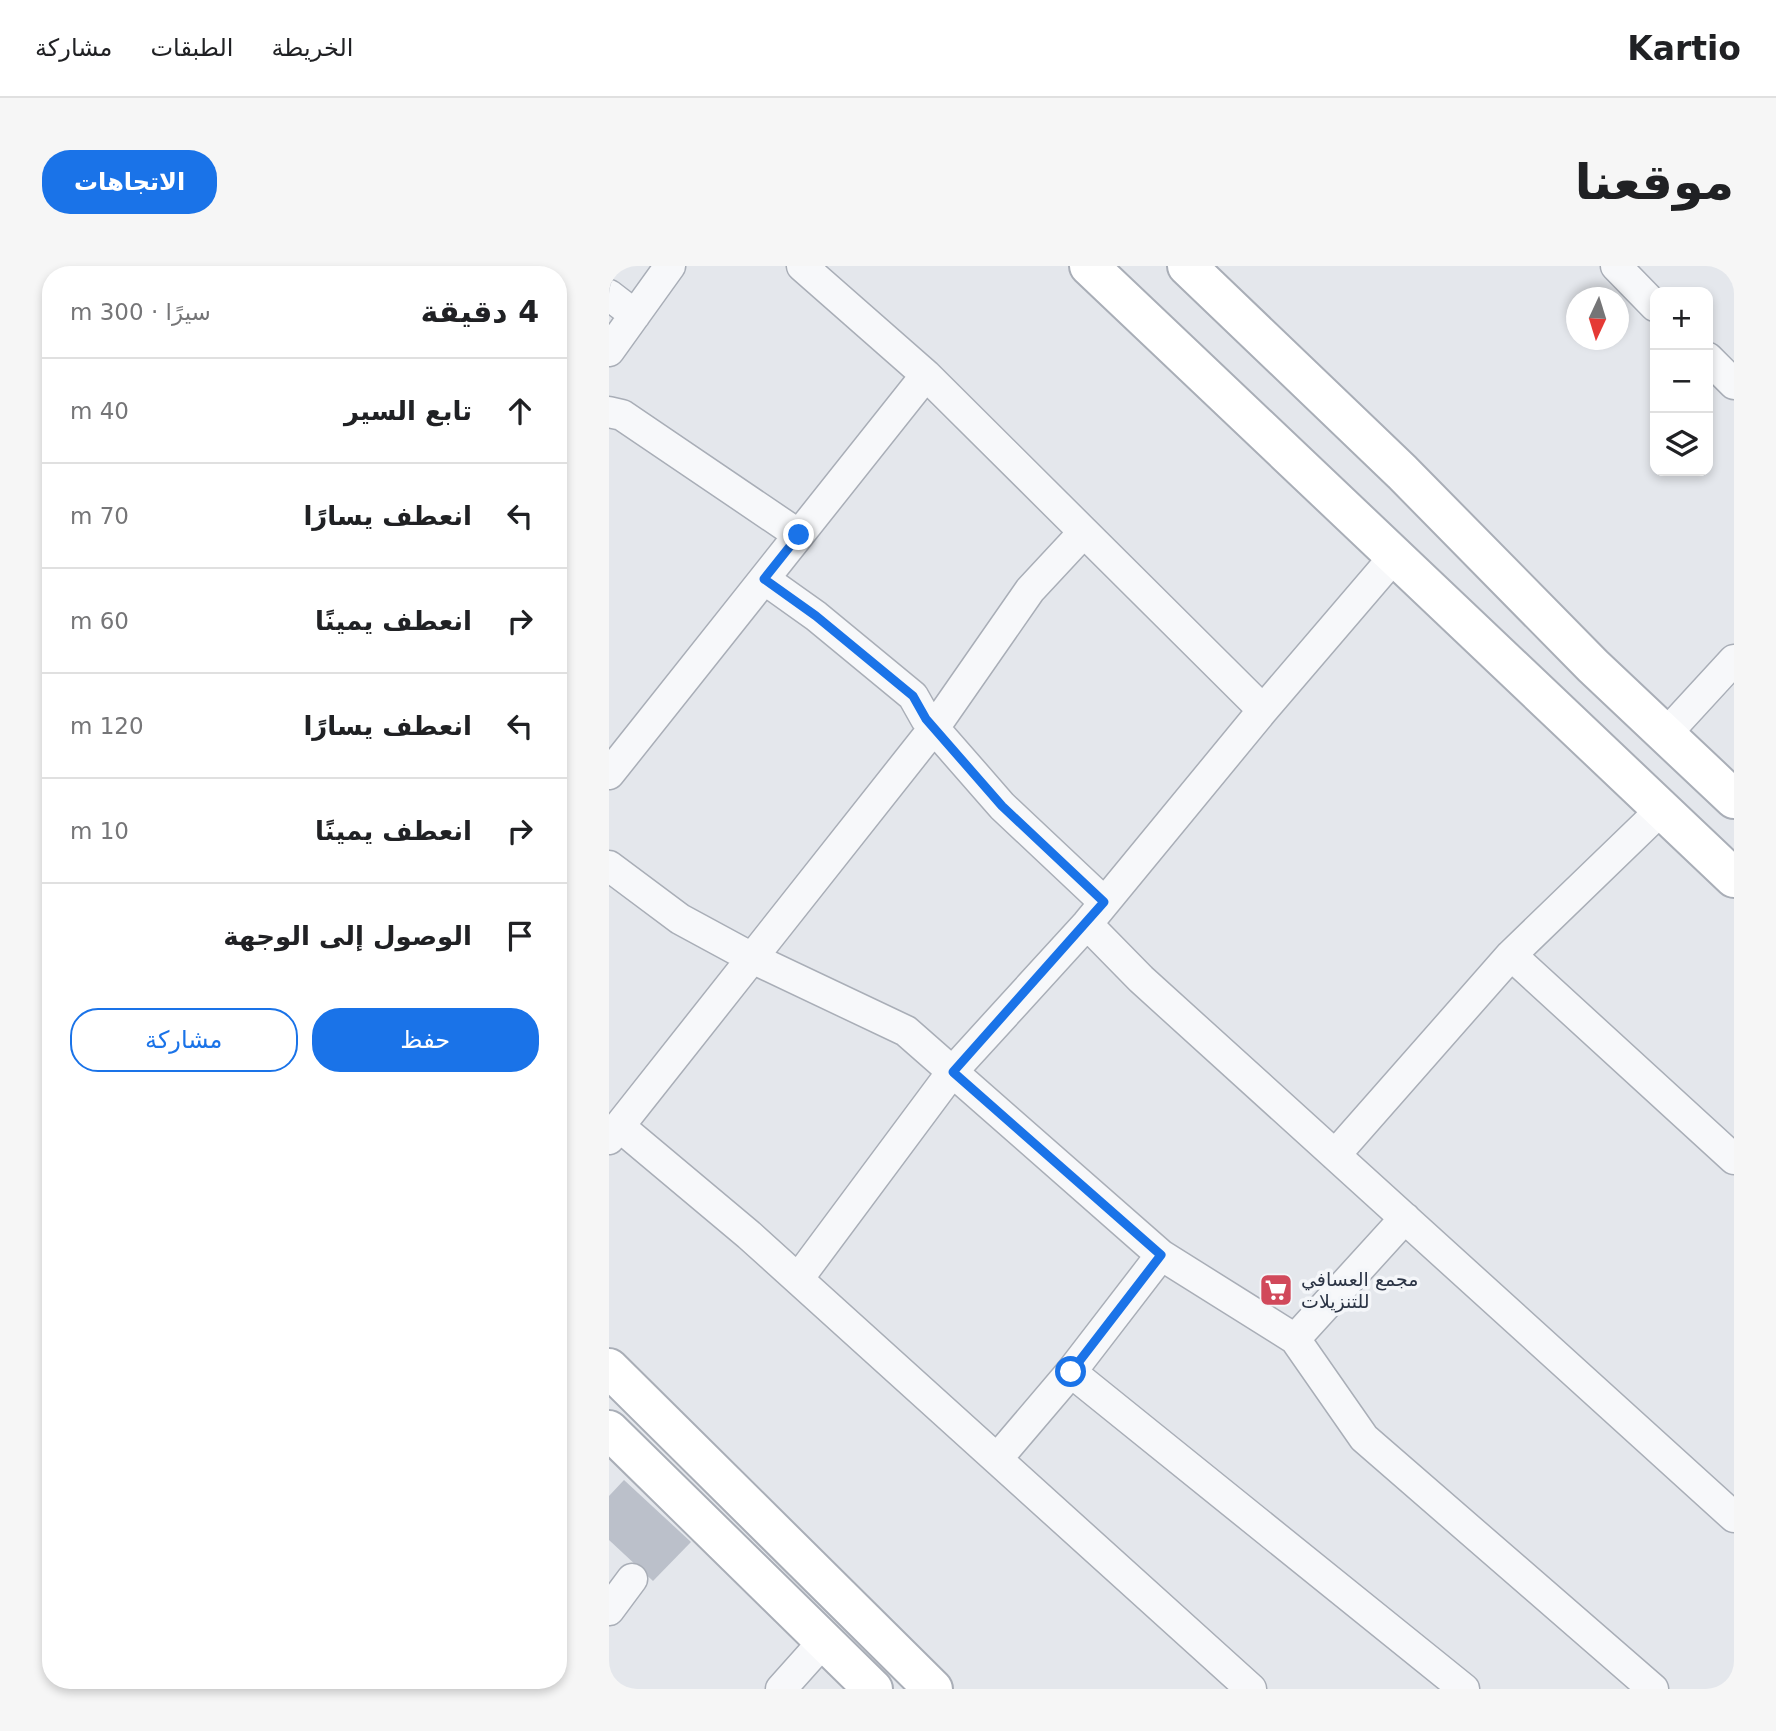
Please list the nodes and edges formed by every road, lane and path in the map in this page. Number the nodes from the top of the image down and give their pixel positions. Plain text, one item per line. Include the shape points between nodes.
1 (670, 266) edge
2 (802, 266) edge
3 (1089, 266) edge
4 (1187, 266) edge
5 (1616, 266) edge
6 (609, 295) edge
7 (1650, 301) edge
8 (635, 315) junction
9 (609, 351) edge
10 (1713, 363) edge
11 (926, 375) junction
12 (1734, 384) edge
13 (609, 412) edge
14 (1084, 532) junction
15 (799, 535) junction
16 (1394, 557) junction
17 (764, 579) junction
18 (1734, 660) edge
19 (1263, 710) junction
20 (934, 728) junction
21 (1665, 735) junction
22 (613, 761) edge
23 (1734, 799) edge
24 (1661, 810) junction
25 (609, 866) edge
26 (1734, 878) edge
27 (1096, 913) junction
28 (1511, 955) junction
29 (753, 958) junction
30 (953, 1072) junction
31 (614, 1133) edge
32 (1335, 1155) junction
33 (1734, 1159) edge
34 (1405, 1218) junction
35 (1161, 1255) junction
36 (798, 1279) junction
37 (1295, 1339) junction
38 (609, 1368) edge
39 (1071, 1372) junction
40 (609, 1430) edge
41 (997, 1459) junction
42 (1734, 1517) edge
43 (632, 1579) dead end
44 (609, 1610) edge
45 (823, 1642) junction
46 (781, 1689) edge
47 (873, 1689) edge
48 (933, 1689) edge
49 (1251, 1689) edge
50 (1464, 1689) edge
51 (1653, 1689) edge

1 - 8 street
2 - 11 street
3 - 16 street
4 - 21 street via 1402,472
5 - 7 street
6 - 8 street
8 - 9 street
10 - 12 street
11 - 14 street
11 - 15 street
13 - 15 street via 622,415
14 - 19 street
14 - 20 street via 1030,590
15 - 17 street
16 - 19 street
16 - 24 street
17 - 20 street via 913,696
17 - 22 street
18 - 21 street
19 - 27 street
20 - 27 street
20 - 29 street
21 - 23 street
24 - 26 street
24 - 28 street
25 - 29 street via 680,919
27 - 30 street
27 - 32 street via 1141,979
28 - 32 street
28 - 33 street
29 - 30 street via 906,1031
29 - 31 street
30 - 35 street
30 - 36 street
31 - 36 street
32 - 34 street
34 - 37 street
34 - 42 street
35 - 37 street
35 - 39 street
36 - 41 street
37 - 51 street via 1364,1438
38 - 48 street
39 - 41 street
39 - 50 street
40 - 45 street
41 - 49 street
43 - 44 street
45 - 46 street
45 - 47 street

